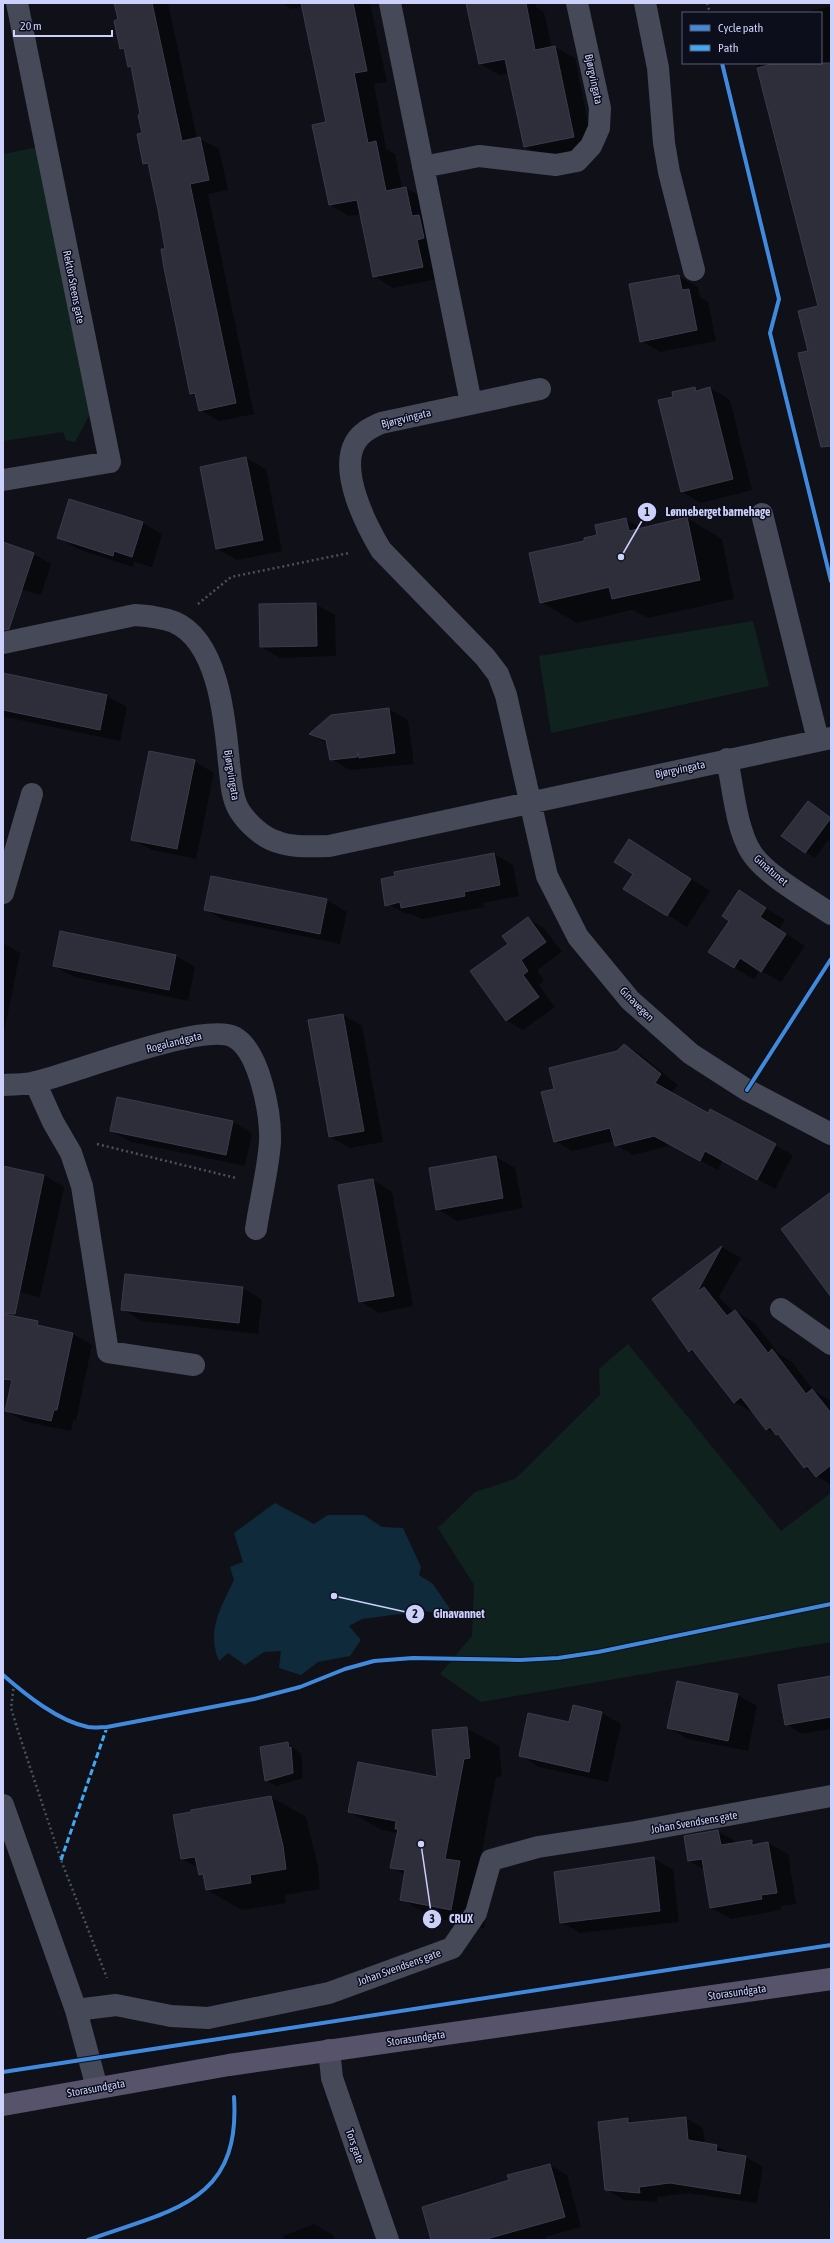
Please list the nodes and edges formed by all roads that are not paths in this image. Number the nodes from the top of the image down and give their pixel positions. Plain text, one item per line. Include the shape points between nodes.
1 (390, 3) edge
2 (577, 3) edge
3 (645, 3) edge
4 (16, 4) edge
5 (423, 166) junction
6 (694, 270) dead end
7 (540, 389) dead end
8 (472, 403) junction
9 (3, 480) edge
10 (762, 514) dead end
11 (3, 643) edge
12 (824, 739) edge
13 (727, 760) junction
14 (32, 794) dead end
15 (530, 802) junction
16 (3, 893) edge
17 (831, 914) edge
18 (35, 1082) junction
19 (3, 1085) edge
20 (831, 1134) edge
21 (256, 1229) dead end
22 (781, 1309) dead end
23 (831, 1344) edge
24 (194, 1365) dead end
25 (831, 1796) edge
26 (3, 1805) edge
27 (831, 1979) edge
28 (76, 2010) junction
29 (329, 2050) junction
30 (97, 2088) junction
31 (3, 2105) edge
32 (388, 2240) edge

1 - 5 street
2 - 5 street, Bjørgvingata via 600,108 599,128 592,146 577,161 556,165 480,156
3 - 6 street via 658,68 669,172
4 - 9 street, Rektor Steens gate via 110,462
5 - 8 street
7 - 8 street, Bjørgvingata
8 - 15 street, Bjørgvingata via 381,424 365,431 355,442 350,456 351,470 359,506 368,529 381,550 485,657 498,674 506,695
10 - 12 street
11 - 15 street, Bjørgvingata via 135,615 156,617 175,623 194,637 206,654 217,685 224,716 232,787 238,809 254,828 277,842 302,847 329,846
12 - 13 street, Bjørgvingata
13 - 15 street, Bjørgvingata
13 - 17 street, Ginatunet via 742,828 751,852 776,878
14 - 16 street
15 - 20 street, Ginavegen via 547,876 578,937 630,1000 690,1054 747,1090
18 - 19 street, Rogalandgata
18 - 21 street, Rogalandgata via 207,1033 234,1037 251,1052 266,1101 270,1142
18 - 24 street via 71,1153 82,1186 108,1352
22 - 23 street
25 - 28 street, Johan Svendsens gate via 538,1847 491,1860 476,1913 452,1948 329,1993 208,2018 171,2016 116,2005
26 - 28 street
27 - 29 main road, Storasundgata
28 - 30 street
29 - 30 main road, Storasundgata
29 - 32 street, Tors gate via 332,2078
30 - 31 main road, Storasundgata

